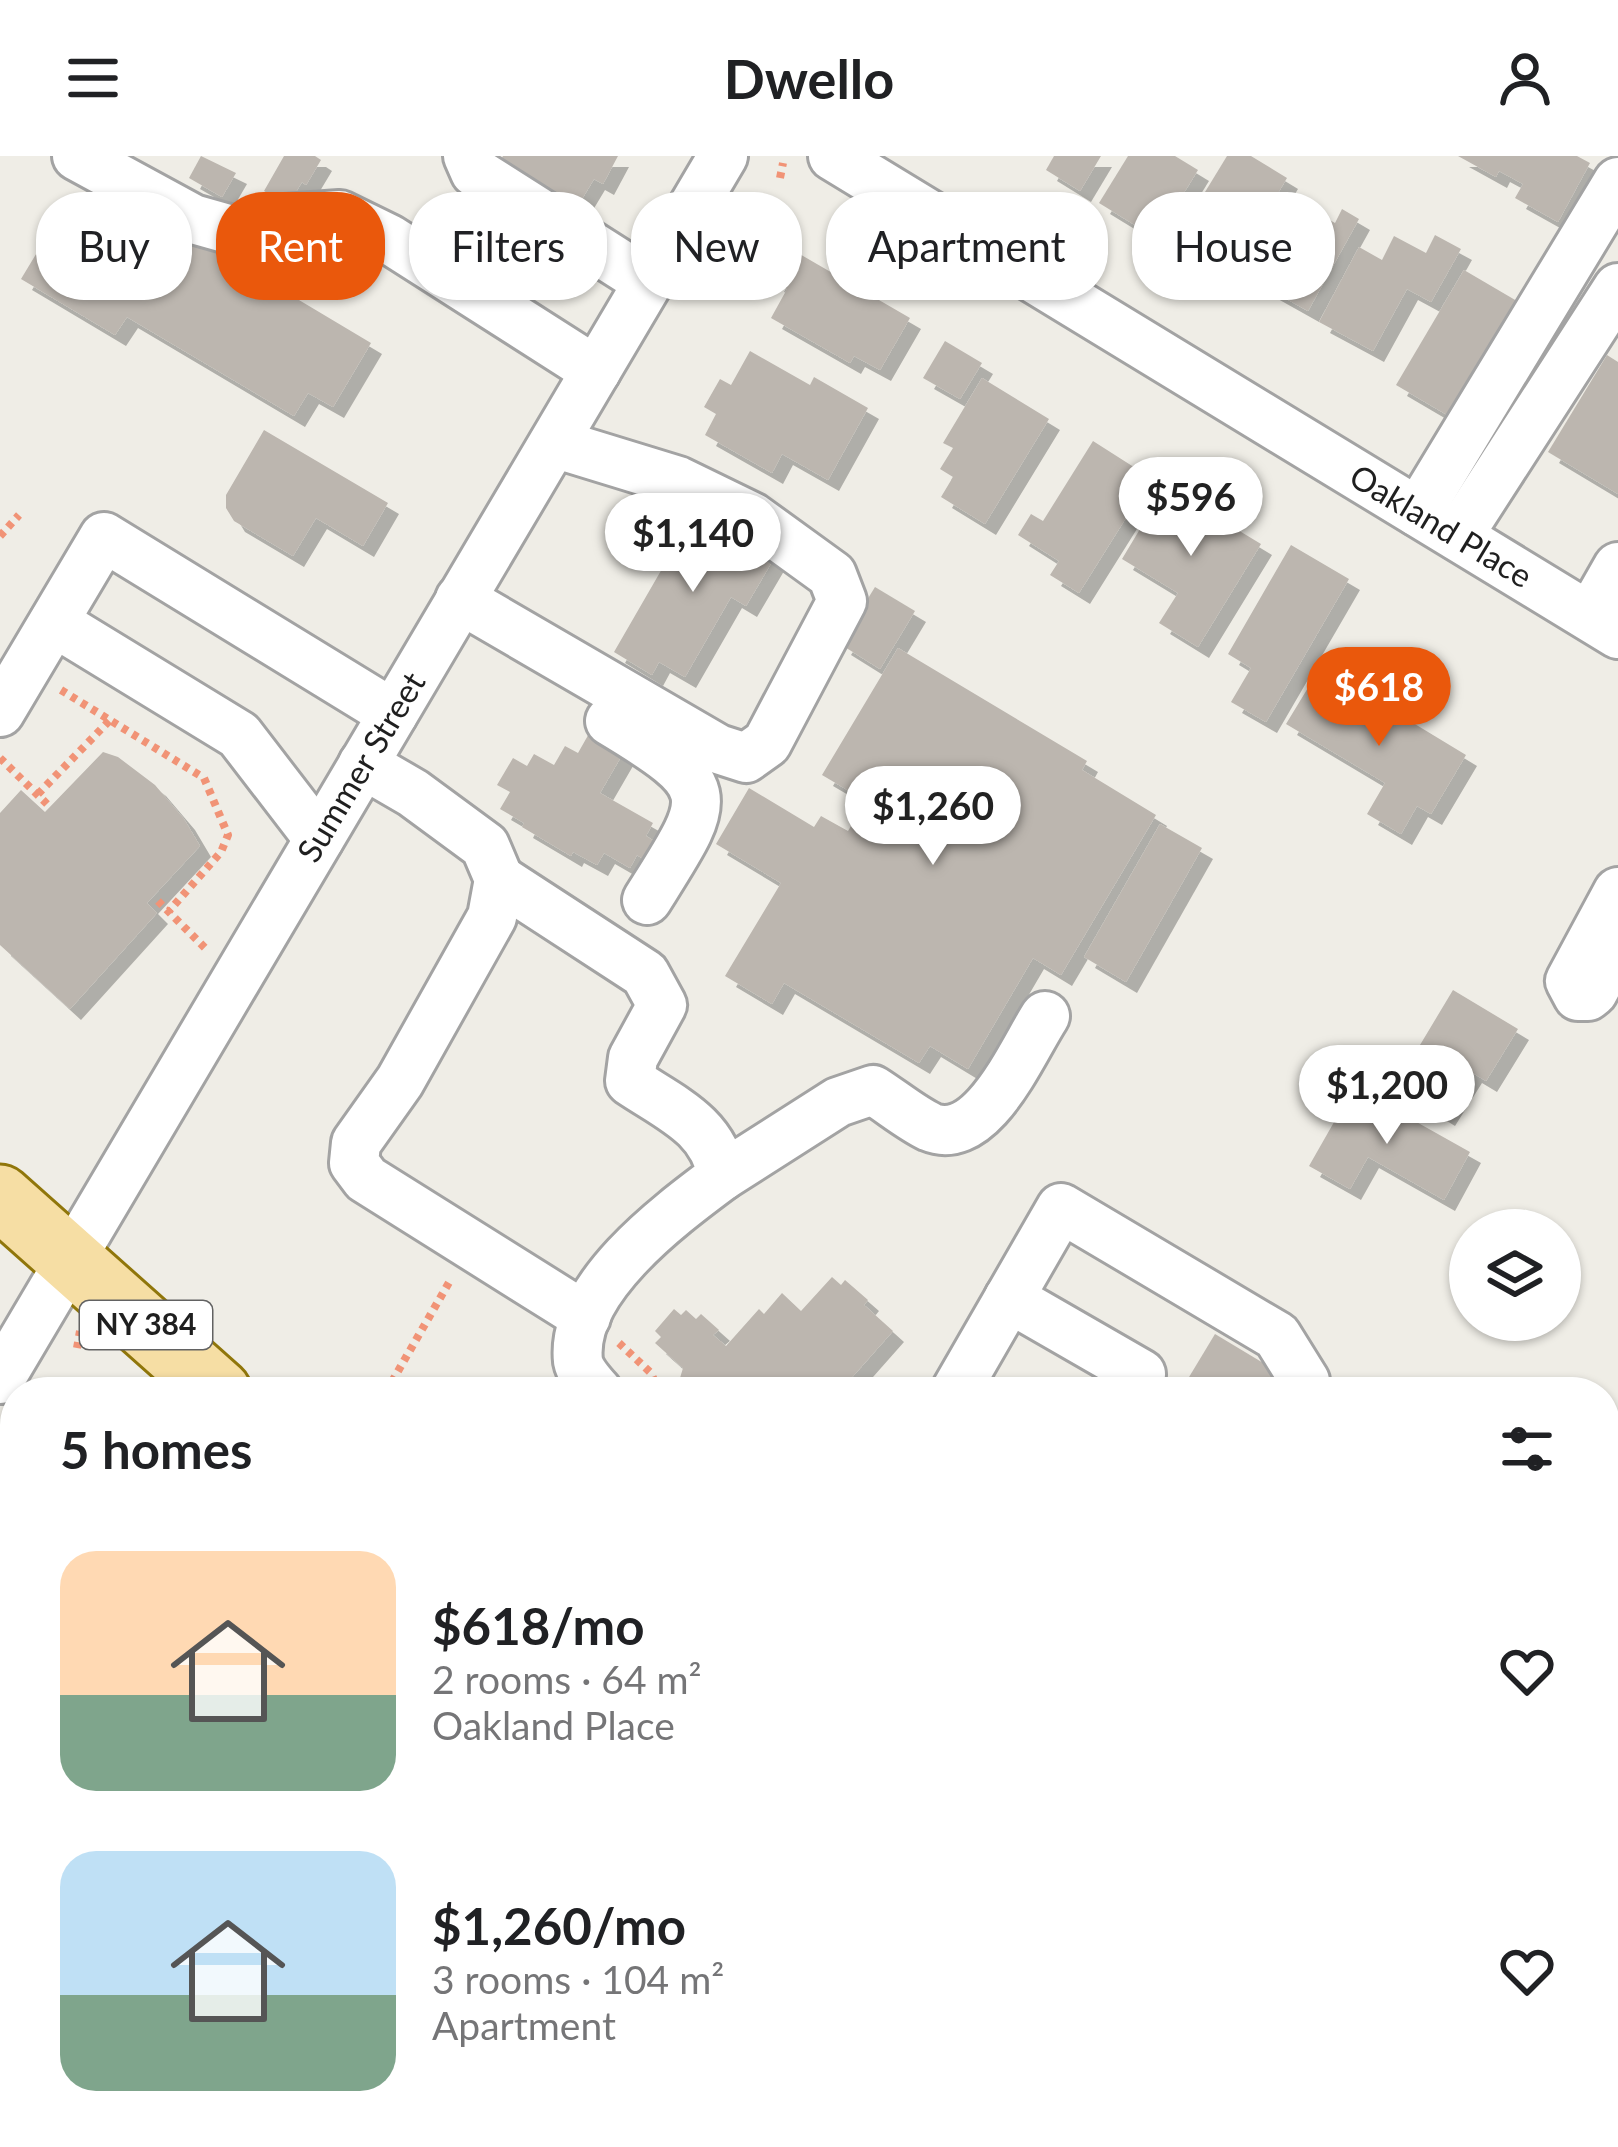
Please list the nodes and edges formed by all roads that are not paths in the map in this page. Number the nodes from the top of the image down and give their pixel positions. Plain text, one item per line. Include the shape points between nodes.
1 (77, 156) edge
2 (468, 156) edge
3 (723, 156) edge
4 (833, 156) edge
5 (1618, 182) edge
6 (702, 192) edge
7 (631, 271) edge
8 (1618, 288) edge
9 (637, 300) edge
10 (596, 371) junction
11 (554, 442) junction
12 (1438, 524) junction
13 (1618, 567) edge
14 (452, 614) junction
15 (54, 622) junction
16 (1604, 625) edge
17 (0, 712) edge
18 (393, 714) junction
19 (363, 764) junction
20 (319, 839) junction
21 (499, 879) junction
22 (1618, 892) edge
23 (647, 900) dead end
24 (1618, 946) edge
25 (1045, 1016) dead end
26 (722, 1176) junction
27 (0, 1197) edge
28 (71, 1259) junction
29 (1009, 1298) junction
30 (604, 1331) junction
31 (1141, 1374) dead end
32 (1, 1377) edge
33 (202, 1377) edge
34 (581, 1377) edge
35 (964, 1377) edge
36 (1303, 1377) edge

1 - 10 street via 193,219 239,232 340,215
2 - 7 street via 475,172
3 - 6 street, Summer Street
4 - 12 street, Oakland Place
5 - 12 street
8 - 12 street
9 - 10 street, Summer Street
10 - 11 street, Summer Street
11 - 14 street, Summer Street
11 - 14 street via 710,495 832,574 842,601 767,743 746,758 718,748
12 - 16 street, Oakland Place
13 - 16 street
14 - 18 street, Summer Street
14 - 23 street via 644,741 692,783 699,805 692,829
15 - 17 street
15 - 18 street via 104,537
15 - 20 street via 239,735
18 - 19 street, Summer Street
19 - 20 street, Summer Street
19 - 21 street via 485,846
20 - 28 street, Summer Street
21 - 26 street via 645,974 662,1006 633,1058 630,1082 696,1125 718,1150
21 - 30 street via 492,916 356,1143 353,1163
22 - 24 street via 1570,981 1578,996 1593,992
25 - 26 street via 980,1119 956,1130 933,1128 873,1090 838,1102
26 - 30 street via 653,1228 615,1272
27 - 28 main road, NY 384
28 - 32 street, Summer Street
28 - 33 main road, NY 384
29 - 31 street
29 - 35 street
29 - 36 street via 1061,1208 1277,1336
30 - 34 street via 579,1339

